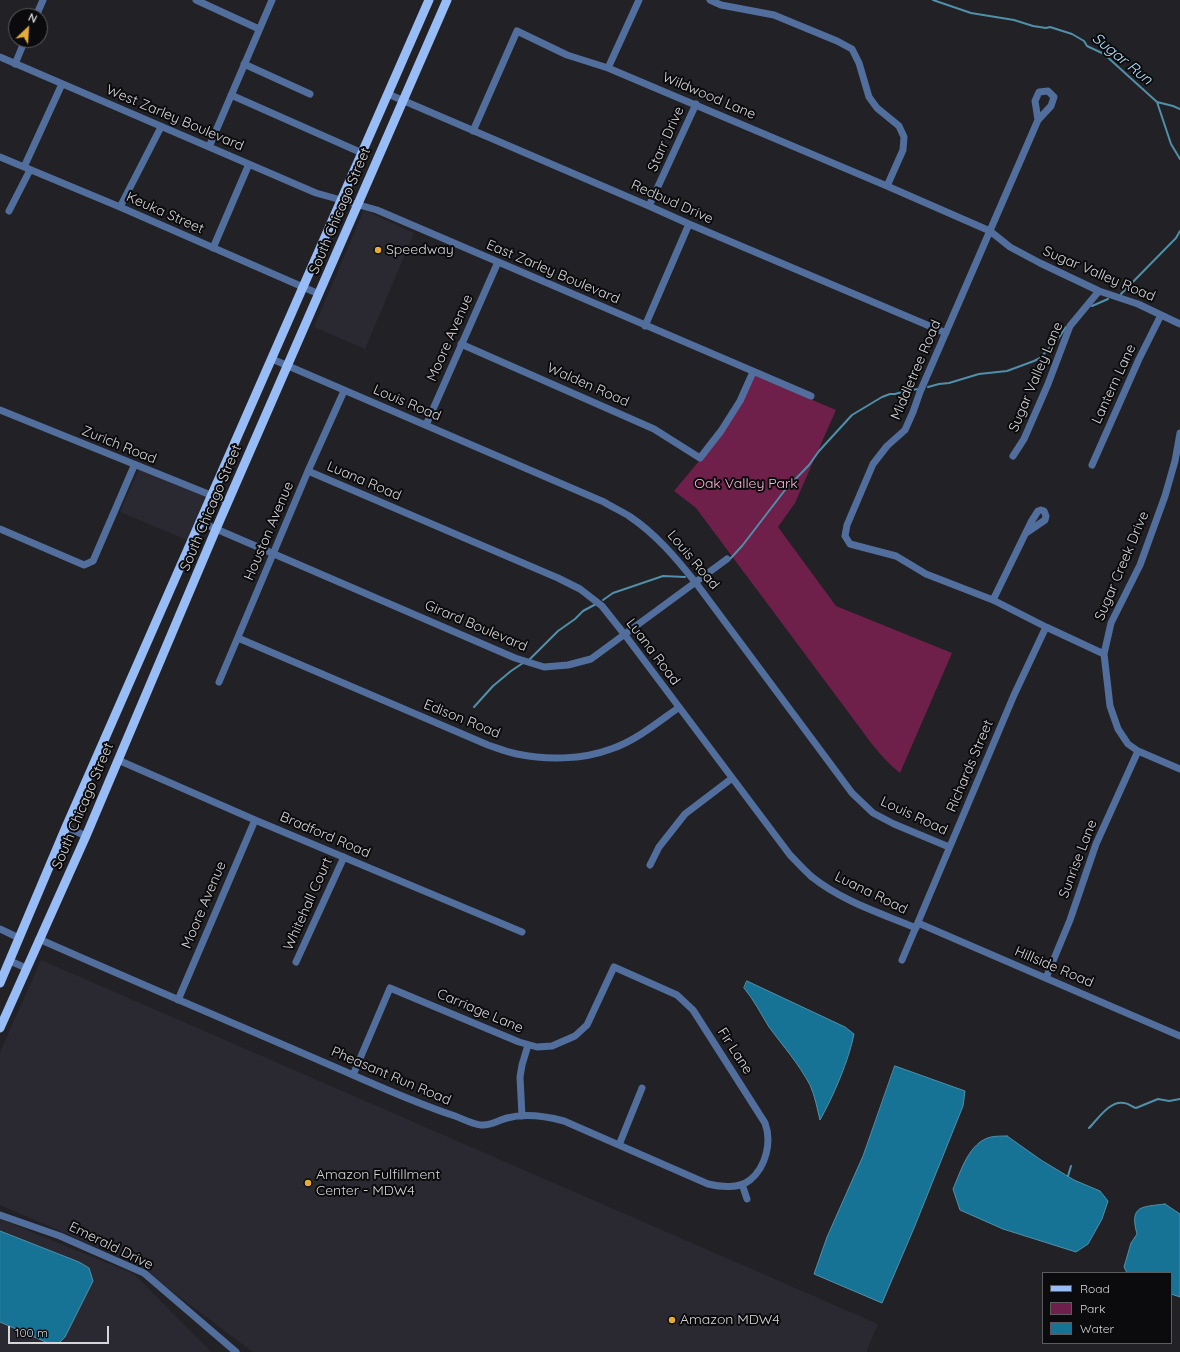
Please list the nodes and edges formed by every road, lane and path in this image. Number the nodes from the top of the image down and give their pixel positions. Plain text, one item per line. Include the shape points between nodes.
1 (196, 0) edge
2 (272, 0) edge
3 (429, 0) edge
4 (447, 0) edge
5 (639, 0) edge
6 (710, 0) edge
7 (259, 29) junction
8 (22, 48) edge
9 (0, 57) edge
10 (15, 64) junction
11 (244, 64) junction
12 (608, 68) junction
13 (62, 84) junction
14 (310, 94) dead end
15 (388, 94) junction
16 (231, 95) junction
17 (404, 100) junction
18 (696, 104) junction
19 (1038, 120) dead end
20 (161, 127) junction
21 (473, 130) junction
22 (209, 146) junction
23 (362, 153) junction
24 (0, 157) edge
25 (250, 164) junction
26 (27, 168) junction
27 (887, 186) junction
28 (342, 199) junction
29 (357, 204) junction
30 (650, 206) junction
31 (120, 207) junction
32 (9, 211) dead end
33 (689, 224) junction
34 (990, 231) junction
35 (213, 248) junction
36 (498, 262) junction
37 (304, 287) junction
38 (1099, 291) junction
39 (319, 294) junction
40 (1161, 315) junction
41 (1180, 324) edge
42 (646, 326) junction
43 (946, 333) junction
44 (461, 344) junction
45 (272, 359) junction
46 (287, 366) junction
47 (753, 372) junction
48 (344, 391) junction
49 (811, 396) dead end
50 (0, 410) edge
51 (426, 425) junction
52 (1180, 433) edge
53 (1013, 456) dead end
54 (1092, 465) dead end
55 (134, 466) junction
56 (308, 471) junction
57 (212, 496) junction
58 (228, 502) junction
59 (200, 522) junction
60 (0, 529) edge
61 (216, 529) junction
62 (1026, 532) dead end
63 (273, 554) junction
64 (727, 559) dead end
65 (696, 582) junction
66 (993, 600) junction
67 (1046, 627) junction
68 (625, 635) junction
69 (238, 638) junction
70 (1104, 654) junction
71 (219, 682) dead end
72 (678, 708) junction
73 (1138, 751) junction
74 (118, 760) junction
75 (1180, 769) edge
76 (731, 779) junction
77 (255, 820) junction
78 (66, 827) junction
79 (86, 836) junction
80 (950, 847) junction
81 (344, 857) junction
82 (650, 865) dead end
83 (917, 925) junction
84 (0, 929) edge
85 (522, 932) dead end
86 (19, 938) junction
87 (39, 940) junction
88 (902, 960) dead end
89 (10, 961) junction
90 (296, 962) dead end
91 (614, 967) joint
92 (26, 968) junction
93 (1046, 978) junction
94 (0, 983) edge
95 (178, 1000) junction
96 (0, 1028) edge
97 (1180, 1036) edge
98 (528, 1044) junction
99 (353, 1075) junction
100 (642, 1088) dead end
101 (522, 1116) junction
102 (619, 1146) junction
103 (742, 1184) junction
104 (747, 1199) dead end
105 (0, 1215) edge
106 (236, 1352) edge

1 - 7 street
2 - 7 street
3 - 15 main road, South Chicago Street
4 - 17 main road, South Chicago Street
5 - 12 street
6 - 27 street via 774,15 852,49 869,97 877,108 899,126 904,137 903,150
7 - 11 street
8 - 10 street
9 - 10 street, West Zarley Boulevard
10 - 13 street, West Zarley Boulevard
11 - 14 street
11 - 16 street
12 - 18 street, Wildwood Lane
12 - 21 street, Wildwood Lane via 567,55 517,31
13 - 20 street, West Zarley Boulevard
13 - 26 street
15 - 17 street, Redbud Drive
15 - 23 main road, South Chicago Street
16 - 22 street
16 - 23 street
17 - 21 street, Redbud Drive
17 - 29 main road, South Chicago Street
18 - 27 street, Wildwood Lane
18 - 30 street, Starr Drive
19 - 34 street, Middletree Road
20 - 22 street, West Zarley Boulevard
20 - 31 street
21 - 30 street, Redbud Drive
22 - 25 street, West Zarley Boulevard
23 - 28 main road, South Chicago Street
24 - 26 street, Keuka Street
25 - 28 street, West Zarley Boulevard via 316,193
25 - 35 street
26 - 31 street, Keuka Street
26 - 32 street
27 - 34 street, Wildwood Lane
28 - 29 street, East Zarley Boulevard
28 - 37 main road, South Chicago Street
29 - 36 street, East Zarley Boulevard via 377,210
29 - 39 main road, South Chicago Street
30 - 33 street, Redbud Drive
31 - 35 street, Keuka Street
33 - 42 street
33 - 43 street, Redbud Drive
34 - 38 street, Sugar Valley Road via 1010,247
34 - 43 street, Middletree Road
35 - 37 street, Keuka Street
36 - 42 street, East Zarley Boulevard
36 - 44 street, Moore Avenue
37 - 39 street, Keuka Street
37 - 45 main road, South Chicago Street
38 - 40 street, Sugar Valley Road
38 - 53 street, Sugar Valley Lane via 1070,326 1024,440
39 - 46 main road, South Chicago Street
40 - 41 street, Sugar Valley Road
40 - 54 street, Lantern Lane
42 - 47 street, East Zarley Boulevard
43 - 66 street, Middletree Road via 905,430 887,446 873,464 847,524 845,536 850,544 896,556 926,574
44 - 47 street, Walden Road via 654,429 700,458 721,432 740,401
44 - 51 street, Moore Avenue
45 - 46 street, Louis Road
45 - 57 main road, South Chicago Street
46 - 48 street, Louis Road
46 - 58 main road, South Chicago Street
47 - 49 street, East Zarley Boulevard
48 - 51 street, Louis Road
48 - 56 street, Houston Avenue
50 - 55 street, Zurich Road
51 - 65 street, Louis Road via 604,502 652,534
52 - 70 street, Sugar Creek Drive via 1165,496 1140,565 1110,623
55 - 57 street, Zurich Road
55 - 60 street via 94,561 90,564 84,565
56 - 63 street, Houston Avenue
56 - 68 street, Luana Road via 580,589 602,606
57 - 58 street, Zurich Road
57 - 59 main road, South Chicago Street
58 - 61 main road, South Chicago Street
59 - 61 street, Girard Boulevard
59 - 78 main road, South Chicago Street
61 - 63 street, Girard Boulevard
61 - 74 main road, South Chicago Street
62 - 66 street
63 - 68 street, Girard Boulevard via 515,658 544,667 568,665 591,659
63 - 69 street, Houston Avenue
64 - 65 street, Girard Boulevard
65 - 68 street, Girard Boulevard
65 - 80 street, Louis Road via 852,793 873,813
66 - 67 street, Middletree Road
67 - 70 street, Middletree Road
67 - 80 street, Richards Street via 1014,695
68 - 72 street, Luana Road
69 - 71 street, Houston Avenue
69 - 72 street, Edison Road via 488,745 516,754 552,758 584,756 611,749 637,737
70 - 73 street, Sugar Creek Drive via 1110,706 1118,729 1128,744
72 - 76 street, Luana Road
73 - 75 street, Sugar Creek Drive
73 - 93 street, Sunrise Lane via 1096,844 1070,920
74 - 77 street, Bradford Road
74 - 79 main road, South Chicago Street
76 - 82 street via 685,814 659,847
76 - 83 street, Luana Road via 790,855 811,876 849,900
77 - 81 street, Bradford Road
77 - 95 street, Moore Avenue
78 - 79 street
78 - 86 main road, South Chicago Street
79 - 87 main road, South Chicago Street
80 - 83 street, Richards Street
81 - 85 street, Bradford Road
81 - 90 street, Whitehall Court
83 - 88 street, Richards Street
83 - 93 street, Hillside Road
84 - 86 street
86 - 89 main road, South Chicago Street
87 - 92 main road, South Chicago Street
87 - 95 street, Pheasant Run Road
89 - 92 street
89 - 94 main road, South Chicago Street
91 - 98 street, Carriage Lane via 587,1025 576,1036 552,1046 537,1047
91 - 103 street, Fir Lane via 677,995 693,1010 765,1124 769,1140 767,1152 756,1172
92 - 96 main road, South Chicago Street
93 - 97 street, Hillside Road
95 - 99 street, Pheasant Run Road
98 - 99 street, Carriage Lane via 390,988
98 - 101 street via 520,1077
99 - 101 street, Pheasant Run Road via 481,1125
100 - 102 street
101 - 102 street, Pheasant Run Road via 537,1116 564,1122
102 - 103 street, Pheasant Run Road via 708,1184
103 - 104 street
105 - 106 street, Emerald Drive via 60,1236 144,1273

